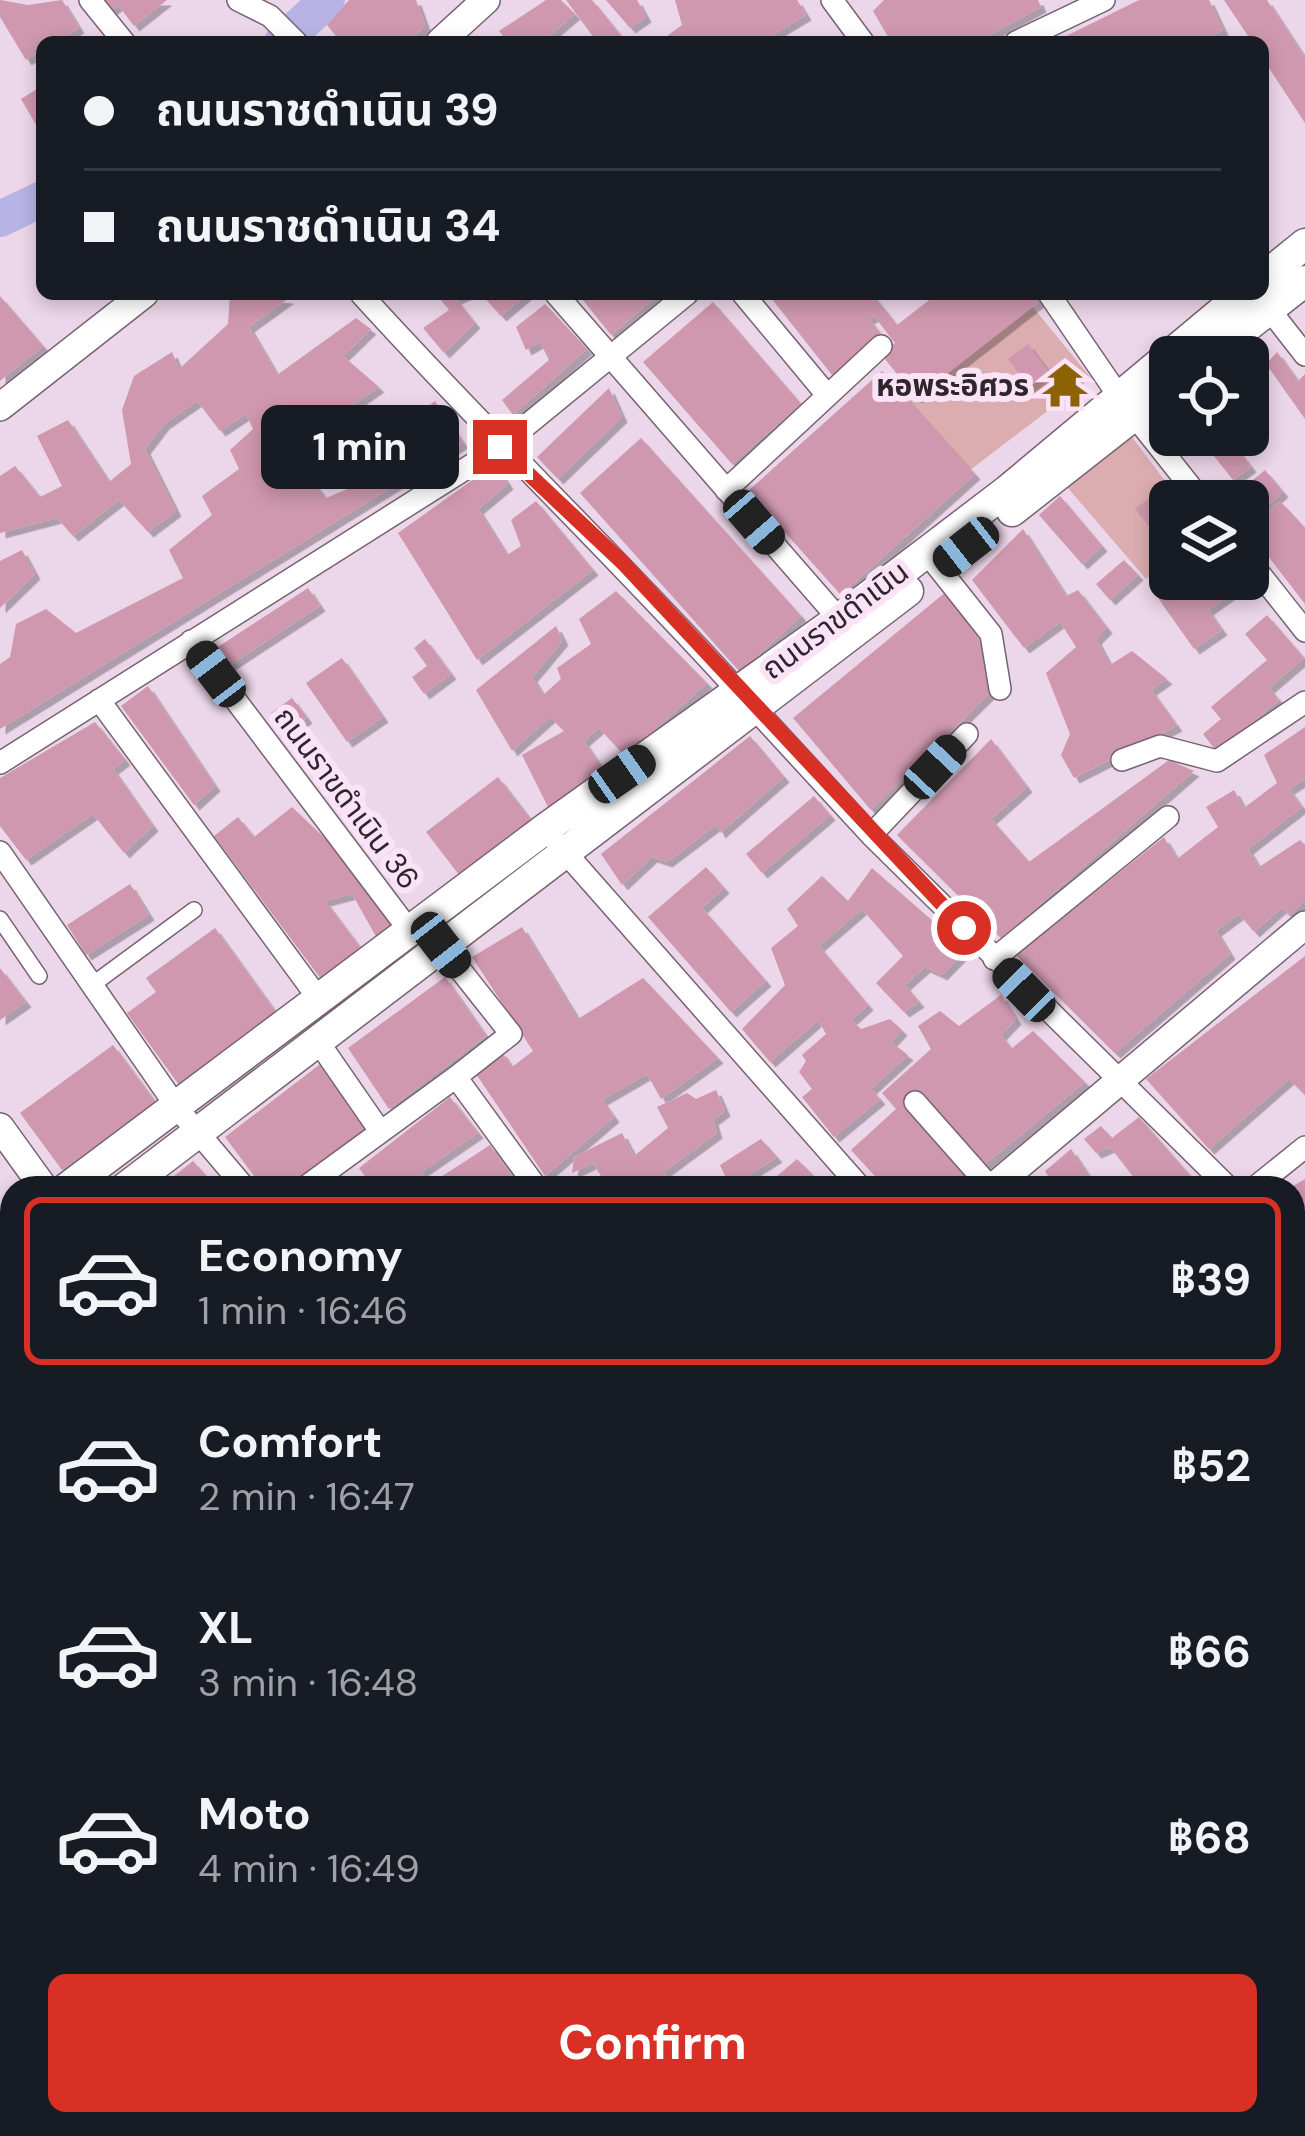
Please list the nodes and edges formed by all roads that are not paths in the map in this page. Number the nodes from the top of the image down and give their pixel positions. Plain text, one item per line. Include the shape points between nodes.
1 (90, 0) edge
2 (238, 0) edge
3 (486, 0) edge
4 (832, 0) edge
5 (1104, 0) edge
6 (119, 36) edge
7 (290, 36) edge
8 (447, 36) edge
9 (859, 36) edge
10 (1029, 36) edge
11 (1305, 244) edge
12 (1269, 273) edge
13 (1305, 281) edge
14 (1269, 296) edge
15 (136, 300) edge
16 (366, 300) edge
17 (561, 300) edge
18 (680, 300) edge
19 (748, 300) edge
20 (1053, 300) edge
21 (1256, 302) edge
22 (1226, 336) edge
23 (881, 346) dead end
24 (1305, 355) edge
25 (610, 358) junction
26 (827, 395) junction
27 (1149, 396) edge
28 (1126, 405) junction
29 (0, 407) edge
30 (500, 447) junction
31 (1185, 480) edge
32 (726, 490) junction
33 (932, 560) junction
34 (1269, 586) edge
35 (838, 619) junction
36 (1305, 631) edge
37 (190, 641) junction
38 (1000, 689) dead end
39 (99, 700) junction
40 (748, 701) junction
41 (1305, 702) edge
42 (967, 734) dead end
43 (1122, 760) dead end
44 (0, 763) edge
45 (1168, 817) dead end
46 (871, 835) junction
47 (555, 841) junction
48 (0, 852) edge
49 (194, 910) dead end
50 (0, 920) edge
51 (1305, 925) edge
52 (426, 934) junction
53 (994, 959) junction
54 (39, 976) dead end
55 (92, 986) junction
56 (321, 1002) junction
57 (317, 1040) junction
58 (456, 1077) junction
59 (1115, 1081) junction
60 (916, 1102) dead end
61 (178, 1109) junction
62 (0, 1127) edge
63 (380, 1131) junction
64 (199, 1133) junction
65 (1305, 1147) edge
66 (35, 1176) edge
67 (84, 1176) edge
68 (141, 1176) edge
69 (235, 1176) edge
70 (320, 1176) edge
71 (528, 1176) edge
72 (850, 1176) edge
73 (981, 1176) edge
74 (1005, 1176) edge
75 (1216, 1176) edge
76 (1269, 1176) edge

1 - 6 street
2 - 7 street
3 - 8 street
4 - 9 street
5 - 10 street
11 - 12 main road
13 - 14 main road, ถนนราขดำเนิน
15 - 29 street
16 - 30 street
17 - 25 street
18 - 25 street
19 - 26 street
20 - 28 street
21 - 22 main road, ถนนราขดำเนิน
21 - 24 street
21 - 28 main road, ถนนราขดำเนิน
23 - 26 street
25 - 30 street
25 - 32 street
26 - 32 street
27 - 28 main road, ถนนราขดำเนิน
28 - 31 street
28 - 33 main road, ถนนราขดำเนิน
30 - 37 street
30 - 40 street via 622,562
32 - 35 street
33 - 35 main road, ถนนราขดำเนิน
33 - 38 street via 991,634
33 - 40 main road, ถนนราขดำเนิน
34 - 36 street
35 - 40 main road, ถนนราขดำเนิน
37 - 39 street
37 - 52 street, ถนนราขดำเนิน 36
39 - 44 street
39 - 56 street
40 - 46 street
40 - 47 main road, ถนนราขดำเนิน
41 - 43 street via 1217,761 1160,746
42 - 46 street
45 - 53 street
46 - 53 street
47 - 52 main road, ถนนราขดำเนิน
47 - 72 street
48 - 55 street
49 - 55 street
50 - 54 street
51 - 59 street
52 - 56 main road, ถนนราขดำเนิน
52 - 57 main road, ถนนราขดำเนิน
52 - 58 street, ถนนราขดำเนิน 36 via 511,1034
53 - 59 street
55 - 61 street
56 - 61 main road, ถนนราขดำเนิน
57 - 63 street
57 - 64 main road, ถนนราขดำเนิน
58 - 63 street
58 - 71 street
59 - 74 street
59 - 75 street
60 - 73 street
61 - 64 street
61 - 67 main road, ถนนราขดำเนิน
62 - 66 street
63 - 70 street
64 - 68 main road, ถนนราขดำเนิน
64 - 69 street
65 - 76 street

